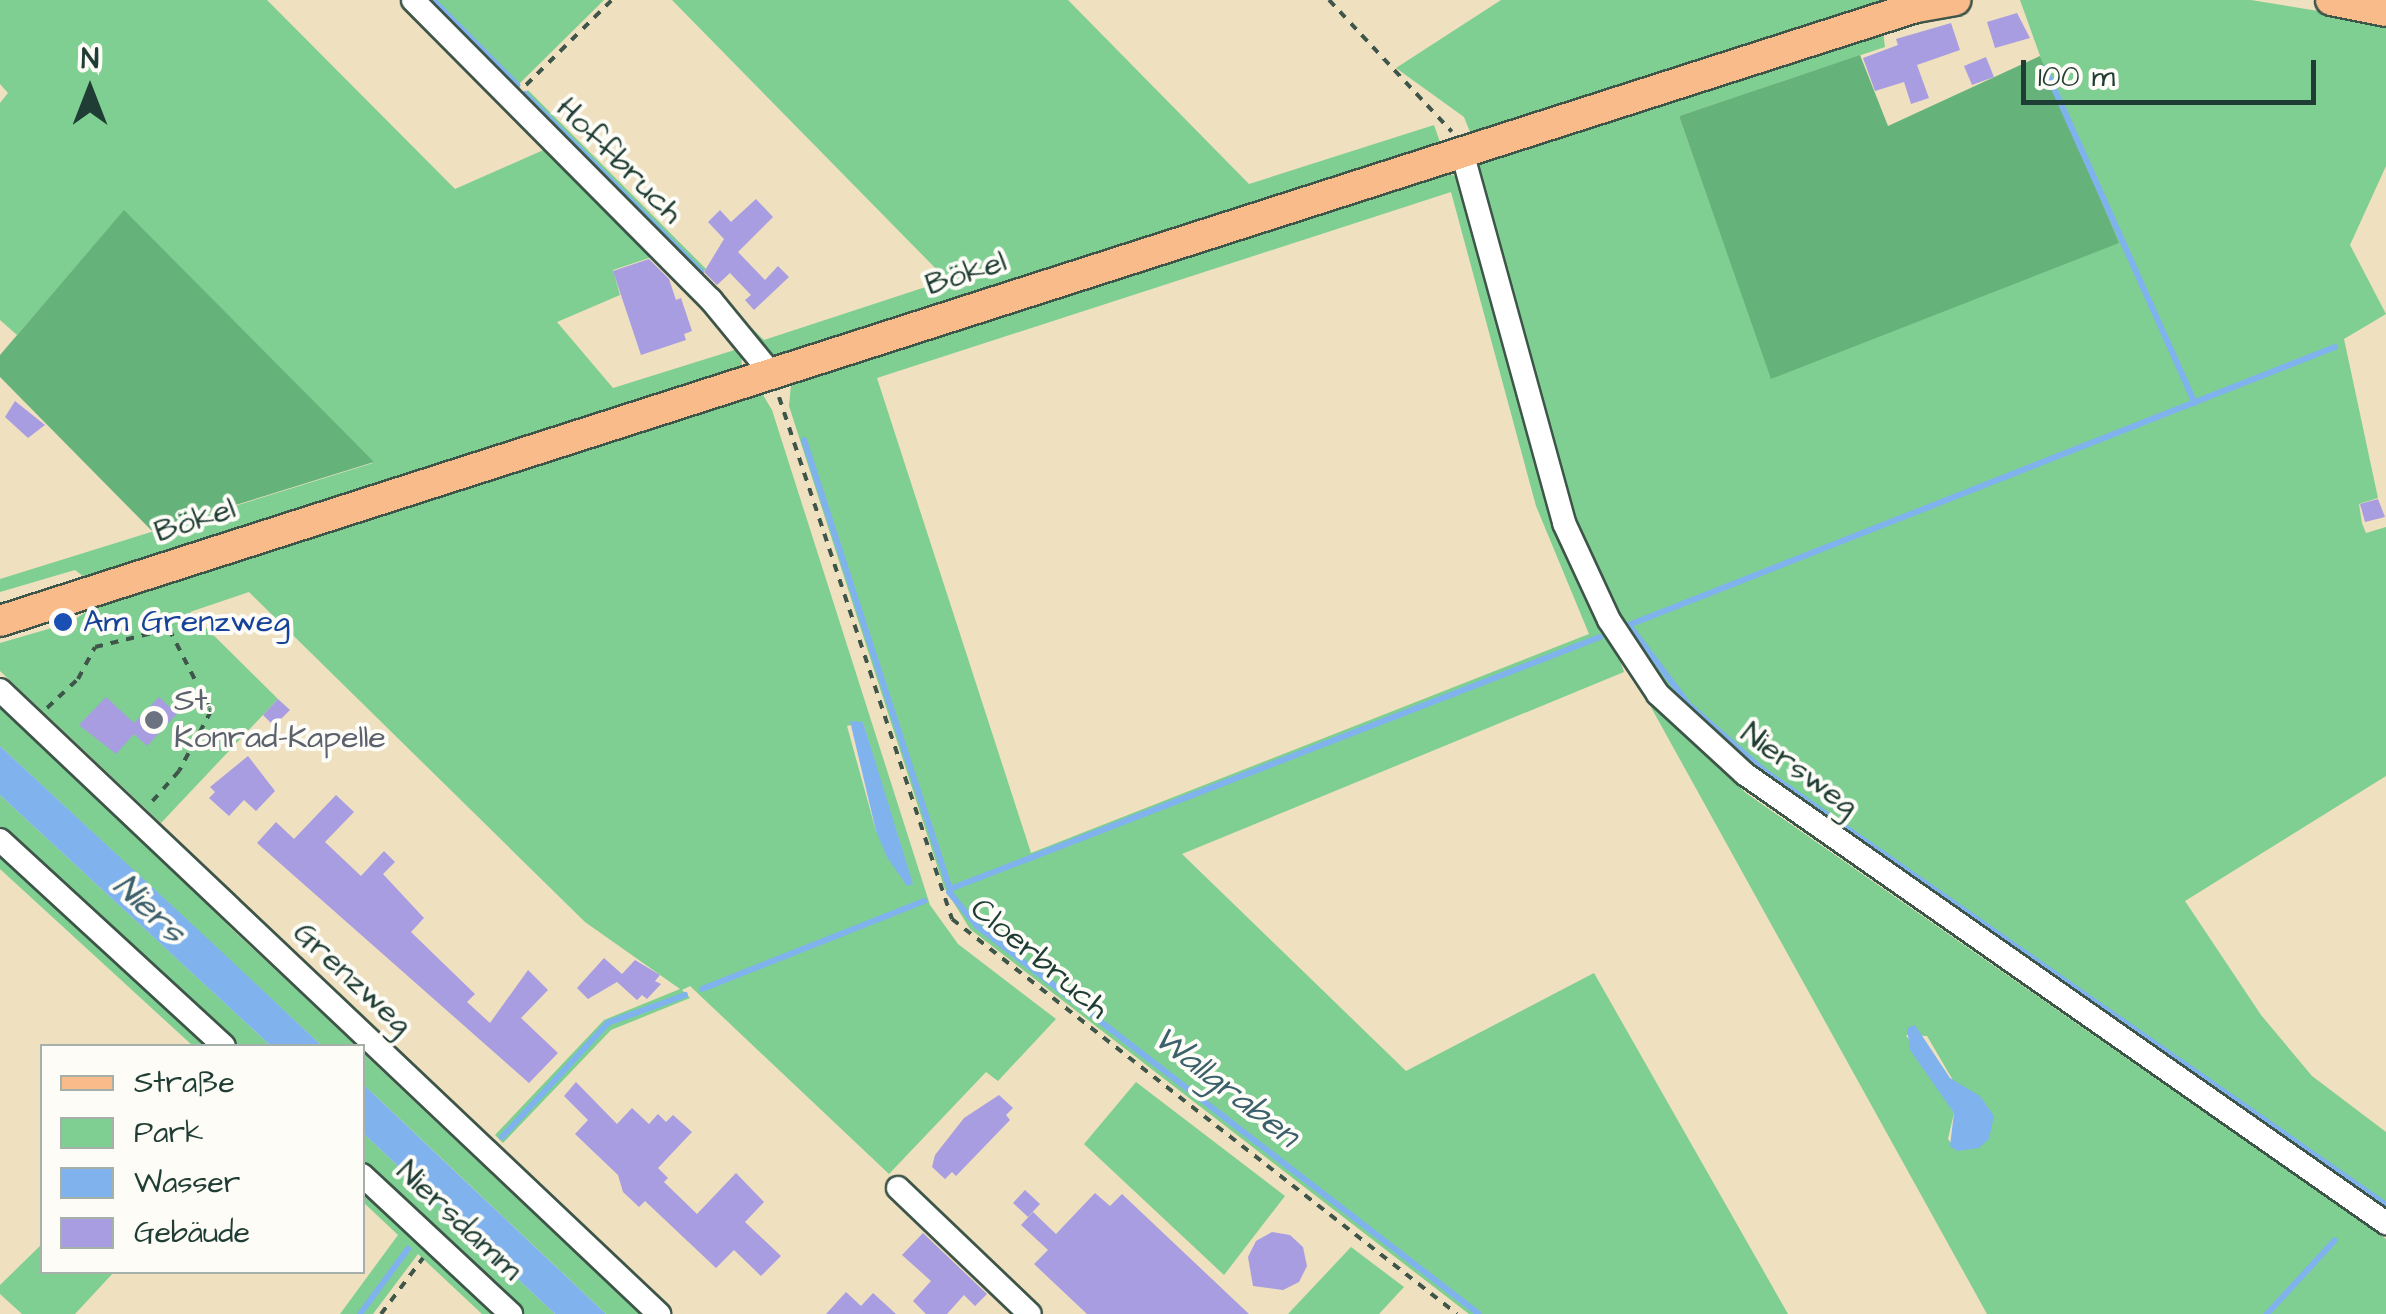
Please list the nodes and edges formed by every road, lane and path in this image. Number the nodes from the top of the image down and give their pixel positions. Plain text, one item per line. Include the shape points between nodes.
1 (414, 0) edge
2 (612, 0) edge
3 (1329, 0) edge
4 (1954, 0) edge
5 (2331, 0) edge
6 (2386, 11) edge
7 (512, 99) junction
8 (1462, 152) junction
9 (771, 373) junction
10 (0, 620) edge
11 (0, 690) edge
12 (33, 721) junction
13 (136, 819) junction
14 (0, 840) edge
15 (222, 1044) edge
16 (365, 1177) edge
17 (898, 1188) dead end
18 (2386, 1223) edge
19 (435, 1242) junction
20 (381, 1314) edge
21 (511, 1314) edge
22 (659, 1314) edge
23 (1030, 1314) edge
24 (1456, 1314) edge

1 - 7 street, Hoffbruch
2 - 7 path
3 - 8 path via 1406,78
4 - 8 main road, Bökel
5 - 6 main road
7 - 9 street, Hoffbruch via 702,292
8 - 9 main road, Bökel
8 - 18 street, Niersweg via 1558,506 1599,601 1658,694 1746,774
9 - 10 main road, Bökel
9 - 24 path, Cloerbruch via 952,919
11 - 12 street, Grenzweg
12 - 13 street, Grenzweg
12 - 13 path via 78,679 95,647 169,629 211,711 180,772
13 - 22 street, Grenzweg
14 - 15 street
16 - 19 street, Niersdamm
17 - 23 street
19 - 20 path
19 - 21 street, Niersdamm

